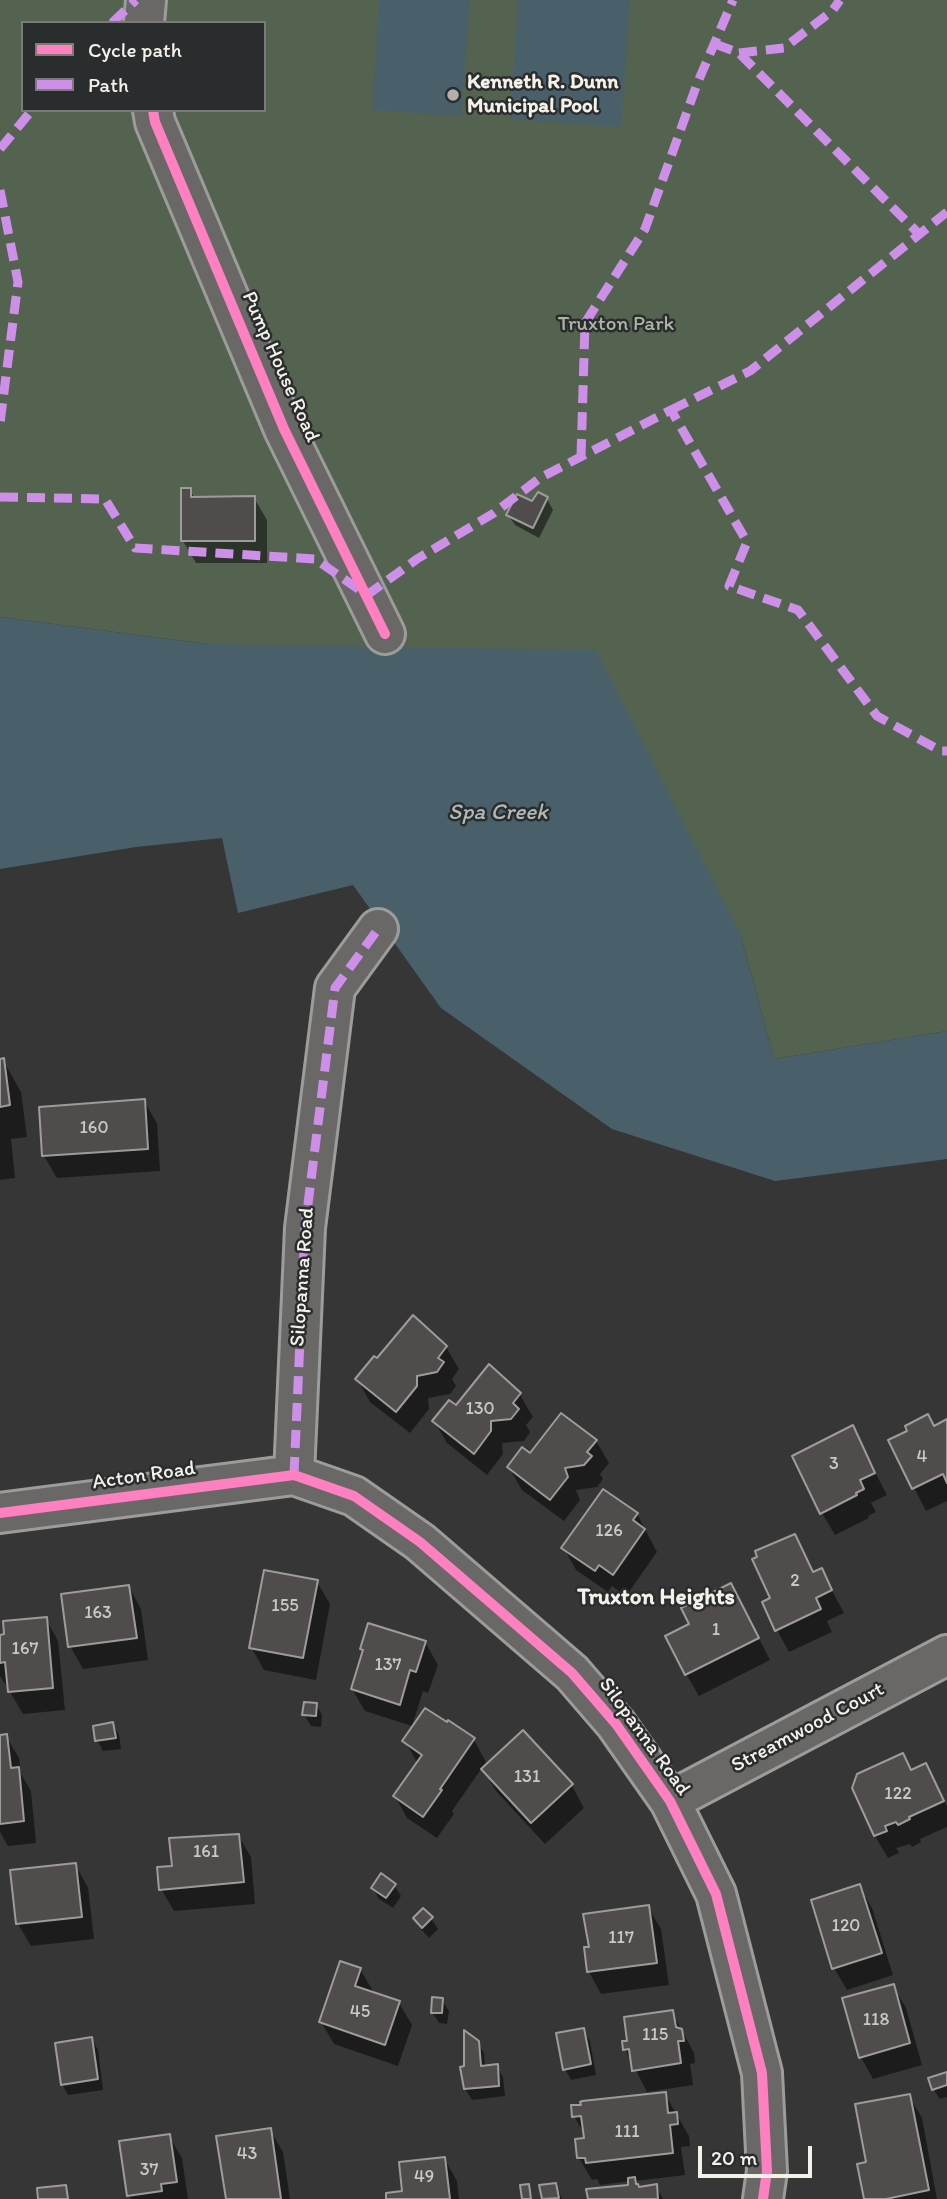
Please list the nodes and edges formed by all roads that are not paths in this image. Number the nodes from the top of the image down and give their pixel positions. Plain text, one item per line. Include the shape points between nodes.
1 (146, 0) edge
2 (144, 21) edge
3 (153, 112) edge
4 (385, 634) dead end
5 (378, 929) dead end
6 (293, 1475) junction
7 (0, 1513) edge
8 (947, 1656) edge
9 (670, 1801) junction
10 (763, 2199) edge

1 - 2 street
3 - 4 street, Pump House Road via 284,429
5 - 6 street, Silopanna Road via 335,988 305,1228
6 - 7 street, Acton Road
6 - 9 street, Silopanna Road via 354,1496 420,1542 572,1673 616,1724
8 - 9 street, Streamwood Court
9 - 10 street, Silopanna Road via 716,1894 762,2073 767,2171

